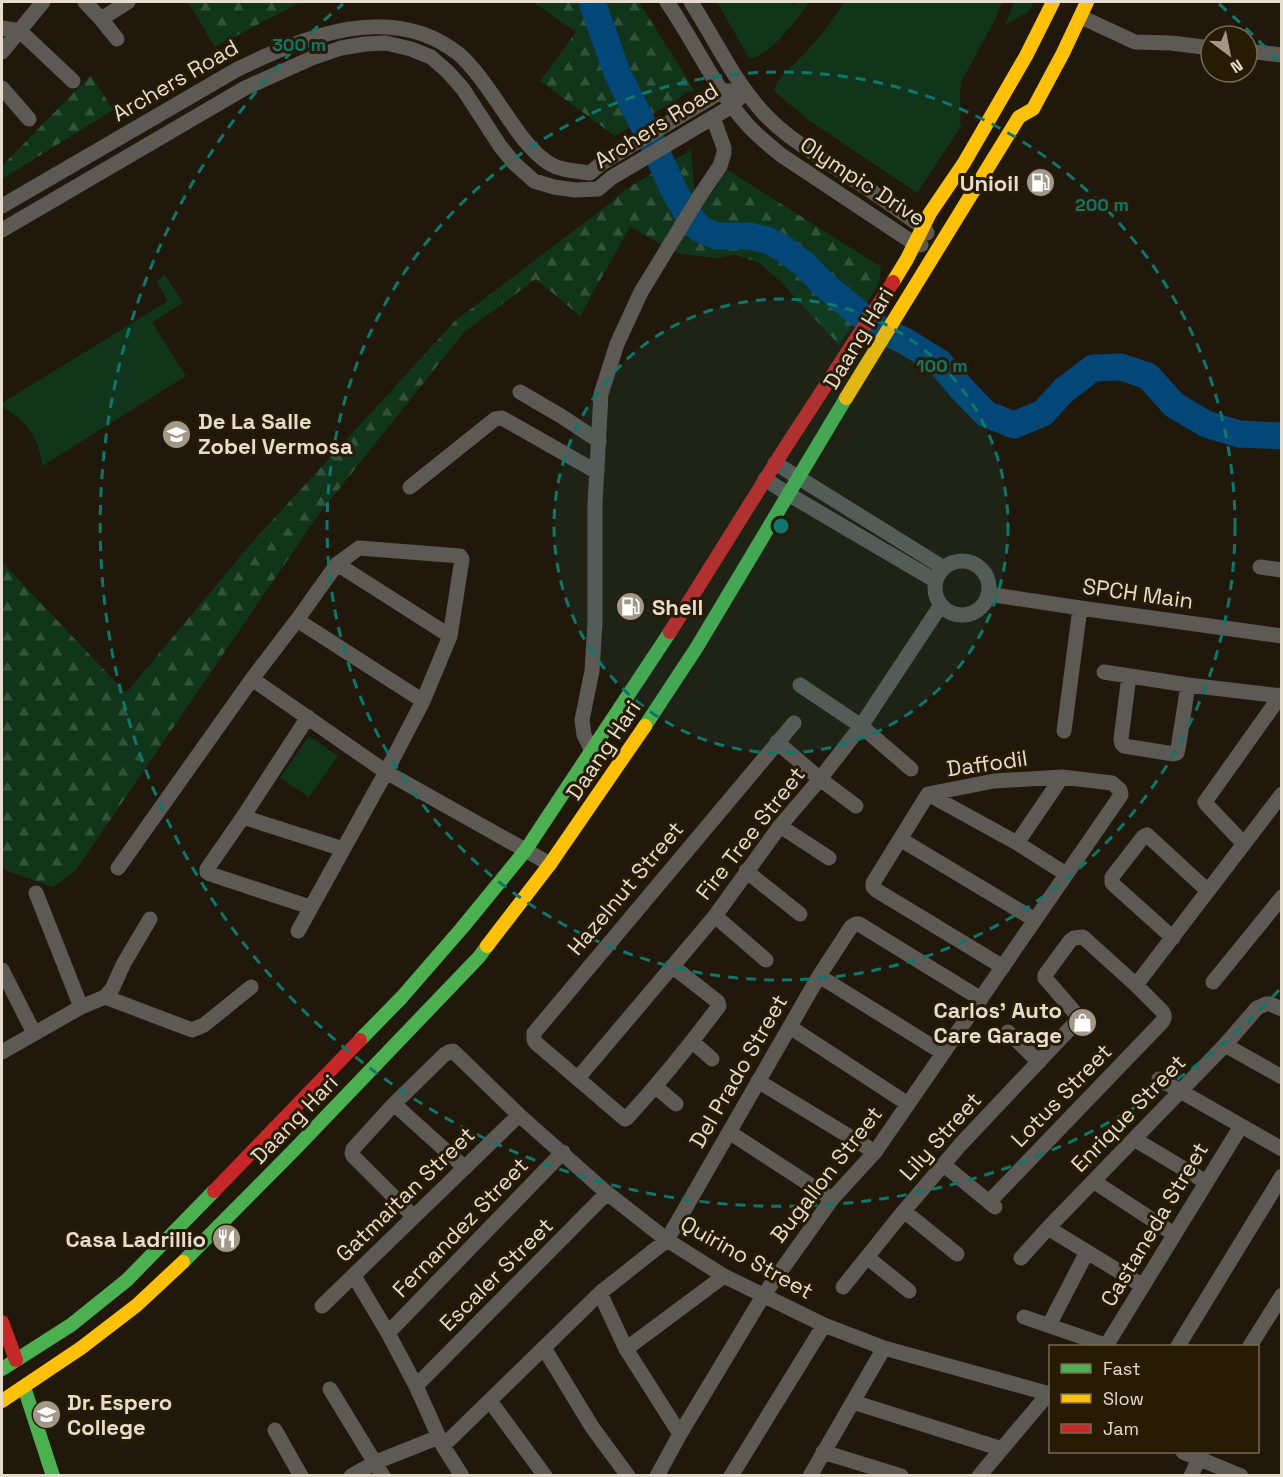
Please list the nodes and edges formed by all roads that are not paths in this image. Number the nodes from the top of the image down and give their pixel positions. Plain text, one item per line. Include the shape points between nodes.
1 (44, 2) edge
2 (85, 2) edge
3 (128, 2) edge
4 (667, 2) edge
5 (692, 2) edge
6 (1053, 2) edge
7 (1087, 2) edge
8 (1081, 17) junction
9 (101, 19) junction
10 (2, 28) edge
11 (20, 31) junction
12 (117, 39) dead end
13 (1199, 46) edge
14 (2, 52) edge
15 (1259, 52) edge
16 (1281, 55) edge
17 (73, 81) dead end
18 (2, 88) edge
19 (746, 91) junction
20 (722, 92) junction
21 (732, 106) junction
22 (29, 119) dead end
23 (708, 120) junction
24 (2, 206) edge
25 (923, 227) junction
26 (2, 230) edge
27 (915, 244) junction
28 (939, 247) junction
29 (520, 392) dead end
30 (599, 441) junction
31 (775, 463) junction
32 (597, 472) junction
33 (798, 477) junction
34 (765, 479) junction
35 (410, 487) dead end
36 (788, 494) junction
37 (337, 564) junction
38 (1260, 567) dead end
39 (944, 568) junction
40 (1281, 570) edge
41 (936, 581) junction
42 (988, 594) junction
43 (941, 605) junction
44 (1080, 608) junction
45 (297, 620) junction
46 (450, 636) junction
47 (1281, 636) edge
48 (1104, 672) dead end
49 (1129, 676) junction
50 (252, 679) junction
51 (800, 685) dead end
52 (1188, 686) junction
53 (1281, 695) edge
54 (423, 701) junction
55 (308, 717) junction
56 (794, 723) dead end
57 (861, 726) junction
58 (1064, 731) dead end
59 (777, 742) junction
60 (592, 751) junction
61 (911, 769) dead end
62 (386, 772) junction
63 (1062, 777) junction
64 (820, 779) junction
65 (928, 794) junction
66 (1121, 795) joint
67 (1281, 795) edge
68 (856, 806) dead end
69 (243, 818) junction
70 (780, 826) junction
71 (900, 839) junction
72 (1017, 843) junction
73 (1244, 844) junction
74 (343, 849) junction
75 (525, 851) junction
76 (829, 858) dead end
77 (550, 864) junction
78 (118, 868) dead end
79 (746, 871) junction
80 (1066, 874) junction
81 (1208, 891) junction
82 (36, 893) dead end
83 (1281, 897) edge
84 (310, 907) junction
85 (800, 914) dead end
86 (715, 916) junction
87 (150, 919) dead end
88 (1035, 920) junction
89 (298, 931) dead end
90 (1173, 938) junction
91 (766, 960) dead end
92 (672, 966) junction
93 (1003, 967) junction
94 (2, 970) edge
95 (819, 976) junction
96 (1212, 982) dead end
97 (1136, 985) junction
98 (251, 987) dead end
99 (105, 997) junction
100 (981, 999) junction
101 (81, 1007) junction
102 (1276, 1007) edge
103 (790, 1027) junction
104 (1008, 1032) dead end
105 (34, 1033) junction
106 (693, 1042) junction
107 (1225, 1045) junction
108 (2, 1052) edge
109 (943, 1053) junction
110 (712, 1059) dead end
111 (1039, 1062) junction
112 (1281, 1077) edge
113 (578, 1078) junction
114 (1159, 1079) dead end
115 (758, 1081) junction
116 (656, 1087) junction
117 (1180, 1091) junction
118 (394, 1104) junction
119 (676, 1104) dead end
120 (908, 1104) junction
121 (519, 1115) junction
122 (1240, 1125) junction
123 (729, 1132) junction
124 (1134, 1139) junction
125 (1281, 1149) edge
126 (563, 1152) junction
127 (875, 1152) junction
128 (944, 1165) junction
129 (465, 1168) junction
130 (1281, 1176) edge
131 (1093, 1181) junction
132 (1206, 1182) junction
133 (608, 1193) junction
134 (832, 1199) junction
135 (904, 1211) junction
136 (414, 1217) junction
137 (1048, 1228) junction
138 (1174, 1234) junction
139 (667, 1240) junction
140 (1087, 1252) junction
141 (957, 1254) dead end
142 (867, 1257) junction
143 (1021, 1258) dead end
144 (354, 1276) junction
145 (724, 1276) junction
146 (1143, 1286) junction
147 (843, 1287) dead end
148 (909, 1291) dead end
149 (600, 1293) junction
150 (1281, 1295) edge
151 (763, 1296) junction
152 (322, 1306) dead end
153 (1024, 1317) dead end
154 (2, 1322) edge
155 (824, 1325) junction
156 (1049, 1325) junction
157 (388, 1333) junction
158 (1104, 1345) edge
159 (1108, 1345) edge
160 (1179, 1345) edge
161 (1251, 1345) edge
162 (544, 1348) junction
163 (626, 1348) junction
164 (884, 1348) junction
165 (16, 1360) junction
166 (2, 1369) edge
167 (416, 1386) junction
168 (24, 1387) junction
169 (330, 1389) dead end
170 (1049, 1393) edge
171 (2, 1401) edge
172 (490, 1401) junction
173 (853, 1402) junction
174 (275, 1430) dead end
175 (680, 1434) junction
176 (441, 1441) junction
177 (1002, 1449) junction
178 (823, 1452) junction
179 (1200, 1455) edge
180 (379, 1469) edge
181 (53, 1476) edge
182 (301, 1476) edge
183 (351, 1476) edge
184 (462, 1476) edge
185 (545, 1476) edge
186 (628, 1476) edge
187 (657, 1476) edge
188 (731, 1476) edge
189 (810, 1476) edge
190 (901, 1476) edge
191 (979, 1476) edge
192 (1191, 1476) edge
193 (1241, 1476) edge

1 - 11 street
2 - 9 street
3 - 9 street
4 - 20 street, Olympic Drive
5 - 19 street, Olympic Drive
6 - 25 main road, Daang Hari via 995,110
7 - 8 main road, Daang Hari
8 - 13 street via 1135,42
8 - 28 main road, Daang Hari via 1033,109 1019,117
9 - 12 street
10 - 11 street
11 - 14 street
11 - 17 street
15 - 16 street
18 - 22 street
19 - 20 street, Archers Road
19 - 21 street, Archers Road
19 - 25 street, Olympic Drive via 792,138
20 - 21 street, Olympic Drive
20 - 24 street, Archers Road via 590,173 568,171 550,164 532,149 479,76 442,41 392,23 337,28 236,70
21 - 23 street, Archers Road
21 - 27 street, Olympic Drive via 746,124 781,154
23 - 26 street, Archers Road via 598,189 554,187 534,181 514,163 463,88 431,57 386,44 365,44 312,58 245,88
23 - 30 street via 722,141 720,166 641,292 617,344 601,394
25 - 27 main road, Daang Hari
25 - 28 street, Olympic Drive
27 - 28 street, Olympic Drive
27 - 31 main road, Daang Hari
28 - 33 main road, Daang Hari
29 - 30 street
30 - 32 street
31 - 33 street
31 - 34 main road, Daang Hari
32 - 35 street via 502,418 495,418
32 - 60 street via 595,623 592,671 582,720
33 - 36 main road, Daang Hari
33 - 39 street
34 - 36 street
34 - 60 main road, Daang Hari
36 - 41 street
36 - 77 main road, Daang Hari via 697,647
37 - 45 street
37 - 46 street
37 - 46 street via 359,548 460,556
38 - 40 street
39 - 41 street
39 - 42 street via 954,562 976,564 989,583
41 - 43 street
42 - 43 street via 980,608 964,615 947,611
42 - 44 street, SPCH Main
43 - 57 street, Fire Tree Street
44 - 47 street, SPCH Main
44 - 58 street
45 - 50 street
45 - 54 street
46 - 54 street
48 - 49 street
49 - 52 street
49 - 52 street via 1121,739 1125,746 1177,753
50 - 55 street
50 - 78 street
51 - 57 street
52 - 53 street
53 - 73 street via 1205,802
54 - 62 street
55 - 62 street
55 - 69 street
56 - 59 street, Hazelnut Street
57 - 61 street
57 - 64 street, Fire Tree Street
59 - 64 street
59 - 113 street, Hazelnut Street via 534,1033 534,1040
60 - 75 main road, Daang Hari
62 - 74 street
62 - 75 street
63 - 65 street, Daffodil via 994,781
63 - 66 street, Daffodil via 1112,783
63 - 72 street
64 - 68 street
64 - 70 street, Fire Tree Street
65 - 71 street, Daffodil
65 - 72 street
66 - 80 street, Bugallon Street
67 - 73 street
69 - 74 street
69 - 84 street via 207,872
70 - 76 street
70 - 79 street, Fire Tree Street
71 - 88 street
71 - 93 street, Daffodil via 873,887
72 - 80 street
73 - 81 street
74 - 84 street
75 - 77 street
75 - 165 main road, Daang Hari via 402,997 127,1280 71,1325
77 - 168 main road, Daang Hari via 479,957 190,1255 111,1327
79 - 85 street
79 - 86 street, Fire Tree Street
80 - 88 street, Bugallon Street
81 - 90 street
81 - 90 street via 1146,835 1112,877 1114,885
82 - 101 street
83 - 96 street
84 - 89 street
86 - 91 street
86 - 92 street, Fire Tree Street
87 - 99 street
88 - 93 street, Bugallon Street
90 - 97 street
92 - 106 street via 719,1004
92 - 113 street, Fire Tree Street
93 - 100 street, Bugallon Street
94 - 105 street
95 - 100 street, Del Prado Street via 851,927 859,924
95 - 103 street, Del Prado Street
95 - 109 street
97 - 111 street, Lily Street via 1083,937 1070,941 1045,978 1078,1019
97 - 128 street, Lotus Street via 1165,1018 992,1205
98 - 99 street via 204,1025 192,1030
99 - 101 street
100 - 109 street, Bugallon Street
101 - 105 street
102 - 107 street, Enrique Street via 1266,1004 1257,1008
103 - 115 street, Del Prado Street
103 - 120 street
104 - 111 street
105 - 108 street
106 - 110 street
106 - 116 street
107 - 112 street
107 - 117 street, Enrique Street
109 - 120 street, Bugallon Street
111 - 128 street, Lily Street
113 - 116 street, Hazelnut Street via 624,1119
114 - 117 street
115 - 123 street, Del Prado Street
115 - 127 street
116 - 119 street
117 - 122 street
117 - 124 street, Enrique Street
118 - 121 street, Quirino Street via 444,1055 453,1051
118 - 129 street
118 - 136 street via 354,1146 352,1153
120 - 127 street, Bugallon Street
121 - 126 street, Quirino Street
121 - 129 street, Gatmaitan Street
122 - 125 street
122 - 132 street, Castaneda Street
123 - 134 street
123 - 139 street, Del Prado Street
124 - 131 street, Enrique Street
124 - 132 street
126 - 133 street, Quirino Street
126 - 157 street, Fernandez Street
127 - 134 street, Bugallon Street
128 - 135 street, Lily Street
129 - 136 street, Gatmaitan Street
130 - 160 street
131 - 137 street, Enrique Street
131 - 138 street
132 - 138 street, Castaneda Street
133 - 139 street, Quirino Street
133 - 167 street, Escaler Street
134 - 151 street, Bugallon Street
135 - 141 street
135 - 142 street, Lily Street
136 - 144 street, Gatmaitan Street
137 - 140 street
137 - 143 street, Enrique Street
138 - 146 street, Castaneda Street
139 - 145 street, Quirino Street
139 - 149 street
140 - 146 street
140 - 156 street
142 - 147 street, Lily Street
142 - 148 street
144 - 152 street, Gatmaitan Street
144 - 157 street
145 - 151 street, Quirino Street
145 - 163 street
146 - 159 street, Castaneda Street
149 - 162 street
149 - 163 street
150 - 161 street
151 - 155 street, Quirino Street
151 - 175 street, Bugallon Street
153 - 156 street
154 - 165 main road
155 - 164 street, Quirino Street
155 - 188 street
156 - 158 street
157 - 167 street
162 - 172 street
162 - 186 street via 592,1427
163 - 175 street
164 - 170 street, Quirino Street
164 - 173 street
165 - 166 main road, Daang Hari
167 - 176 street
168 - 171 main road, Daang Hari
168 - 181 main road
169 - 180 street
170 - 177 street
172 - 176 street
172 - 185 street
173 - 177 street
173 - 178 street
174 - 182 street
175 - 187 street, Bugallon Street
176 - 180 street
176 - 184 street
177 - 191 street
178 - 189 street
178 - 190 street
179 - 192 street
179 - 193 street
180 - 183 street

